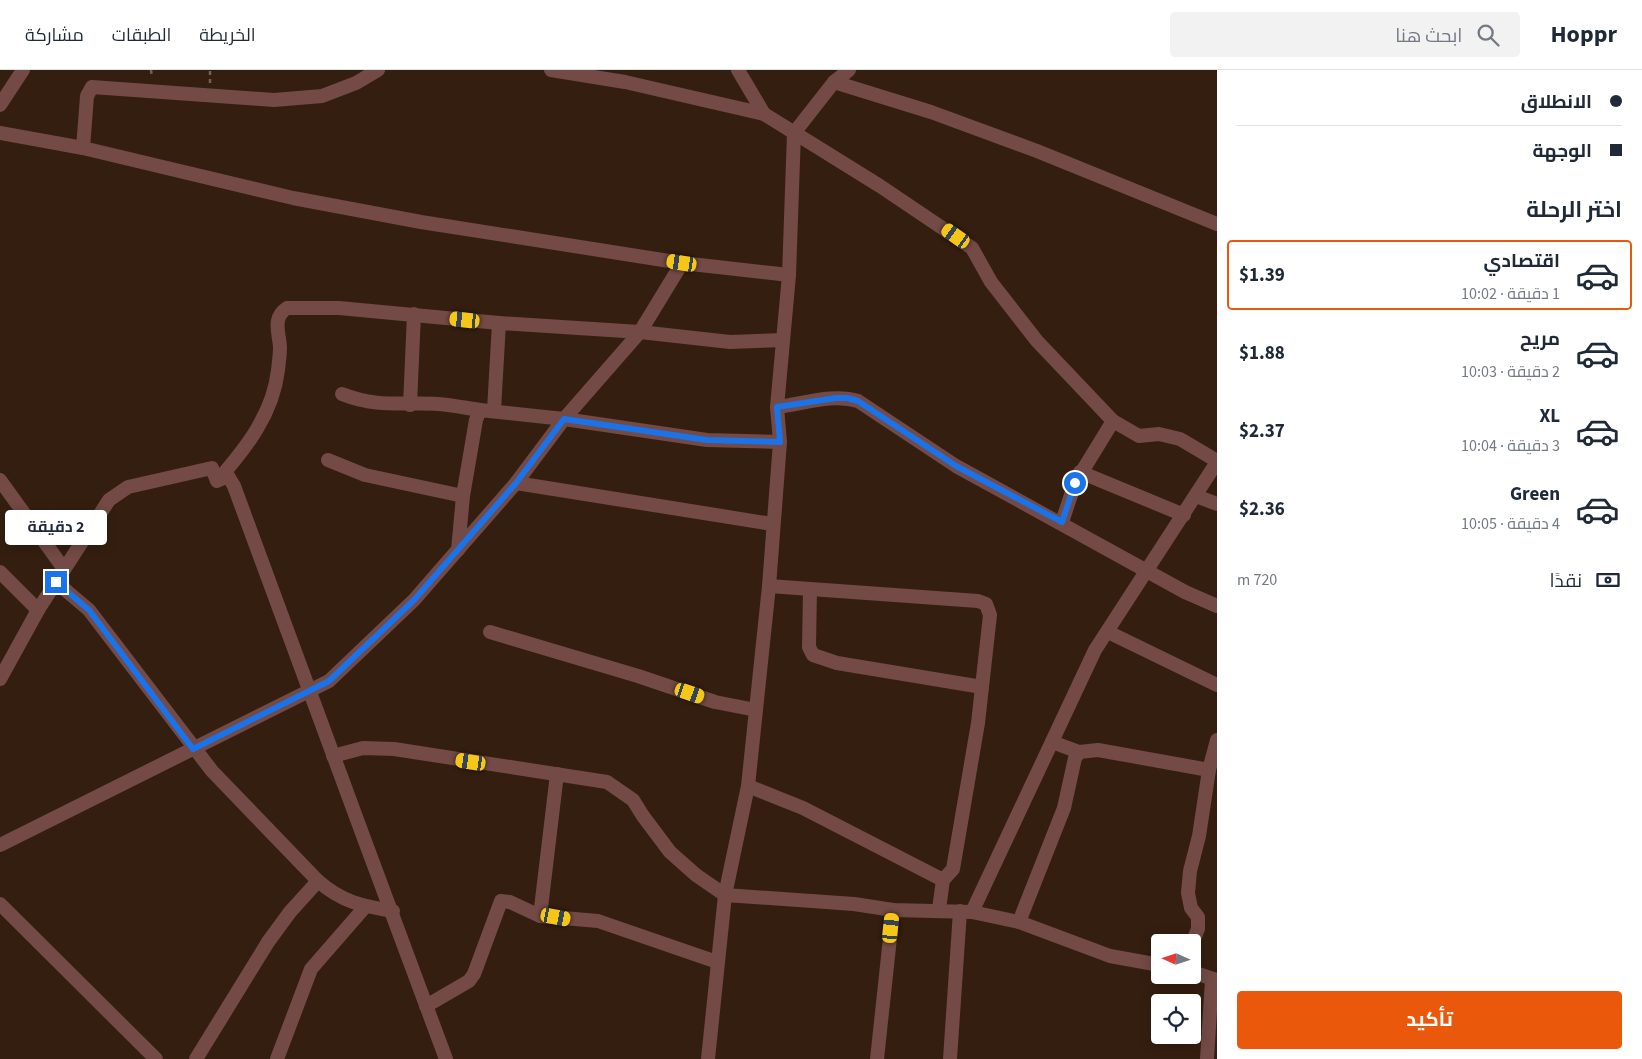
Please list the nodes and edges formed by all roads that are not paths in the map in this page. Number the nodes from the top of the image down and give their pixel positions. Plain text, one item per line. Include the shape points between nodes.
1 (23, 70) edge
2 (378, 70) edge
3 (551, 70) edge
4 (738, 70) edge
5 (849, 70) edge
6 (834, 82) junction
7 (2, 98) edge
8 (764, 114) junction
9 (0, 133) edge
10 (794, 133) junction
11 (82, 148) junction
12 (1217, 224) edge
13 (682, 263) junction
14 (789, 275) junction
15 (414, 314) junction
16 (499, 324) junction
17 (640, 332) junction
18 (783, 340) junction
19 (342, 394) dead end
20 (410, 405) junction
21 (777, 407) junction
22 (487, 410) junction
23 (564, 419) junction
24 (1113, 421) junction
25 (780, 442) junction
26 (328, 460) dead end
27 (1217, 462) edge
28 (1080, 472) junction
29 (0, 480) edge
30 (217, 481) junction
31 (516, 483) junction
32 (464, 496) junction
33 (1196, 496) junction
34 (1217, 504) edge
35 (1184, 515) junction
36 (1062, 522) junction
37 (772, 524) junction
38 (458, 550) junction
39 (64, 569) junction
40 (1148, 571) junction
41 (0, 572) edge
42 (56, 582) junction
43 (769, 586) junction
44 (810, 589) junction
45 (1217, 606) edge
46 (38, 610) junction
47 (490, 632) dead end
48 (1108, 632) junction
49 (0, 679) edge
50 (1217, 685) edge
51 (982, 687) junction
52 (308, 691) junction
53 (756, 710) junction
54 (1216, 739) edge
55 (1052, 742) junction
56 (193, 749) junction
57 (1079, 752) junction
58 (333, 756) junction
59 (1209, 770) junction
60 (557, 774) junction
61 (748, 786) junction
62 (0, 845) edge
63 (943, 880) junction
64 (318, 881) junction
65 (725, 896) junction
66 (0, 904) edge
67 (365, 907) junction
68 (939, 909) junction
69 (893, 910) junction
70 (393, 911) junction
71 (966, 911) junction
72 (540, 916) junction
73 (1019, 922) junction
74 (1196, 934) edge
75 (717, 962) junction
76 (1151, 963) edge
77 (1201, 975) edge
78 (1215, 980) edge
79 (426, 1006) junction
80 (156, 1059) edge
81 (196, 1059) edge
82 (277, 1059) edge
83 (446, 1059) edge
84 (708, 1059) edge
85 (877, 1059) edge
86 (950, 1059) edge
87 (1207, 1059) edge

1 - 7 street
2 - 11 street via 356,83 322,96 274,100 92,87 87,96
3 - 8 street via 626,82
4 - 8 street
5 - 6 street
6 - 10 street
6 - 12 street via 931,112 1037,151
8 - 10 street
9 - 11 street
10 - 14 street
10 - 24 street via 972,248 991,282 1036,341
11 - 13 street via 292,198
13 - 14 street
13 - 17 street
14 - 18 street
15 - 16 street
15 - 20 street
15 - 30 street via 339,308 287,308 282,312 277,325 280,345 275,393 260,424
16 - 17 street
16 - 22 street
17 - 18 street via 730,342
17 - 23 street
18 - 21 street
19 - 20 street via 363,402
20 - 22 street via 437,404
21 - 25 street
21 - 36 street via 836,398 858,401 956,466
22 - 23 street
22 - 32 street via 476,420
23 - 25 street via 707,440
23 - 31 street
24 - 27 street via 1139,436 1159,434 1180,439
24 - 28 street
25 - 37 street
26 - 32 street via 365,475
27 - 33 street
28 - 35 street
28 - 36 street
29 - 39 street
30 - 39 street via 212,468 118,492 109,500
30 - 52 street via 228,476 234,486
31 - 37 street
31 - 38 street
32 - 38 street
33 - 34 street
33 - 35 street
35 - 40 street
36 - 40 street
37 - 43 street
38 - 52 street via 369,646 329,681
39 - 42 street
40 - 45 street
40 - 48 street
41 - 46 street
42 - 46 street
42 - 56 street via 89,610
43 - 44 street
43 - 53 street
44 - 51 street via 809,647 814,655 837,663
44 - 51 street via 984,602 990,615
46 - 49 street
47 - 53 street via 715,702
48 - 50 street
48 - 55 street via 1096,650
51 - 63 street via 953,869
52 - 56 street
52 - 58 street
53 - 61 street
54 - 59 street
55 - 57 street
55 - 71 street
56 - 62 street
56 - 64 street
57 - 59 street via 1098,750
57 - 73 street via 1064,808
58 - 60 street via 377,747
58 - 70 street
59 - 74 street via 1188,893 1191,908 1198,917
60 - 65 street via 607,782 619,789 633,800 670,852
60 - 72 street
61 - 63 street via 811,812
61 - 65 street
63 - 68 street
64 - 67 street via 334,895
64 - 81 street via 268,942
65 - 69 street via 854,904
65 - 75 street
66 - 80 street
67 - 70 street
67 - 82 street via 311,969
68 - 69 street
68 - 71 street
69 - 85 street
70 - 79 street
71 - 73 street
71 - 86 street
72 - 75 street via 598,921
72 - 79 street via 501,901 474,974 469,981
73 - 76 street via 1110,956
75 - 84 street
77 - 78 street
78 - 87 street
79 - 83 street

